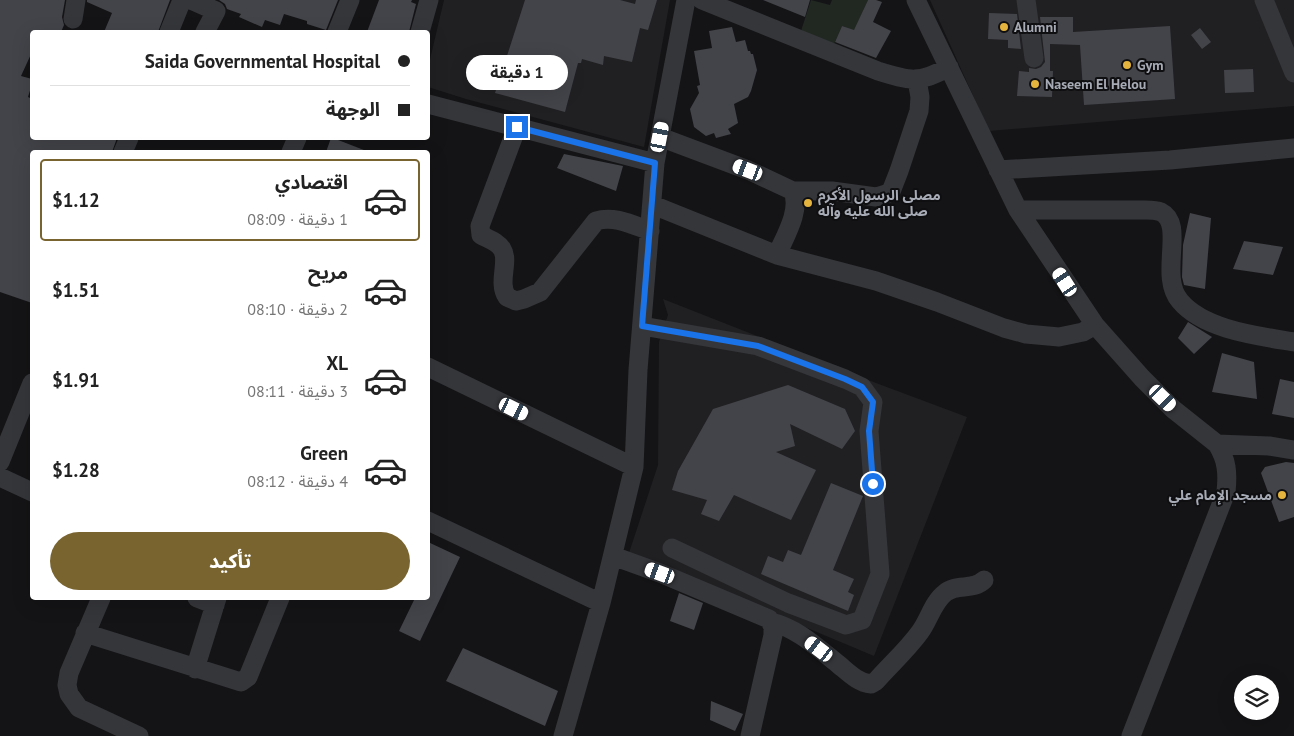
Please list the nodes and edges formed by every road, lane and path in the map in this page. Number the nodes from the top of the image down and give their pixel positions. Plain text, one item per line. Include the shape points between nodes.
1 (76, 0) edge
2 (182, 0) edge
3 (191, 0) edge
4 (350, 0) edge
5 (429, 0) edge
6 (686, 0) edge
7 (702, 0) edge
8 (916, 0) edge
9 (1026, 0) edge
10 (1264, 0) edge
11 (73, 18) dead end
12 (170, 30) edge
13 (206, 30) edge
14 (338, 30) edge
15 (421, 30) edge
16 (1034, 58) dead end
17 (949, 67) junction
18 (1294, 73) edge
19 (917, 80) junction
20 (430, 105) edge
21 (517, 127) junction
22 (660, 137) junction
23 (1294, 148) edge
24 (655, 163) junction
25 (998, 170) junction
26 (793, 191) junction
27 (652, 206) junction
28 (1018, 210) junction
29 (650, 231) junction
30 (777, 255) junction
31 (1095, 325) junction
32 (642, 326) junction
33 (1294, 342) edge
34 (430, 368) edge
35 (30, 388) edge
36 (1218, 444) junction
37 (1294, 450) edge
38 (0, 462) edge
39 (634, 467) junction
40 (0, 477) edge
41 (30, 491) edge
42 (430, 522) edge
43 (672, 548) dead end
44 (613, 556) junction
45 (984, 580) dead end
46 (100, 600) edge
47 (279, 600) edge
48 (216, 601) edge
49 (601, 603) junction
50 (771, 622) junction
51 (85, 633) junction
52 (195, 669) junction
53 (139, 736) edge
54 (563, 736) edge
55 (750, 736) edge
56 (1131, 736) edge

1 - 11 street
2 - 12 street
3 - 13 street via 216,11
4 - 14 street
5 - 15 street
6 - 22 street
7 - 19 street via 878,71
8 - 17 street
9 - 16 street
10 - 18 street
17 - 19 street
17 - 25 street
19 - 26 street via 920,111 889,192 876,197 817,190
20 - 21 street
21 - 24 street
21 - 29 street via 480,226 481,235 497,244 503,253 503,287 507,297 516,301 540,292 596,222 616,220
22 - 24 street
22 - 26 street via 748,170
23 - 25 street
24 - 27 street
25 - 28 street
26 - 30 street via 796,196 794,213
27 - 29 street
27 - 30 street
28 - 31 street
28 - 33 street via 1160,212 1166,216 1172,229 1170,280 1173,293 1188,310 1199,318 1231,328
29 - 32 street
30 - 31 street via 876,282 1026,334 1059,337 1083,332
31 - 36 street via 1142,378
32 - 39 street
32 - 43 street via 758,346 862,387 873,402 869,431 880,574 862,620 846,625 813,613
34 - 39 street
35 - 38 street
36 - 37 street
36 - 56 street via 1226,463 1226,492
39 - 44 street
40 - 41 street
42 - 49 street
44 - 49 street
44 - 50 street via 761,615
45 - 50 street via 976,586 946,592 912,644 871,684 859,680 791,630
46 - 51 street
47 - 52 street via 245,681
48 - 52 street
49 - 54 street
50 - 55 street via 773,635
51 - 52 street
51 - 53 street via 69,673 69,694 79,708

